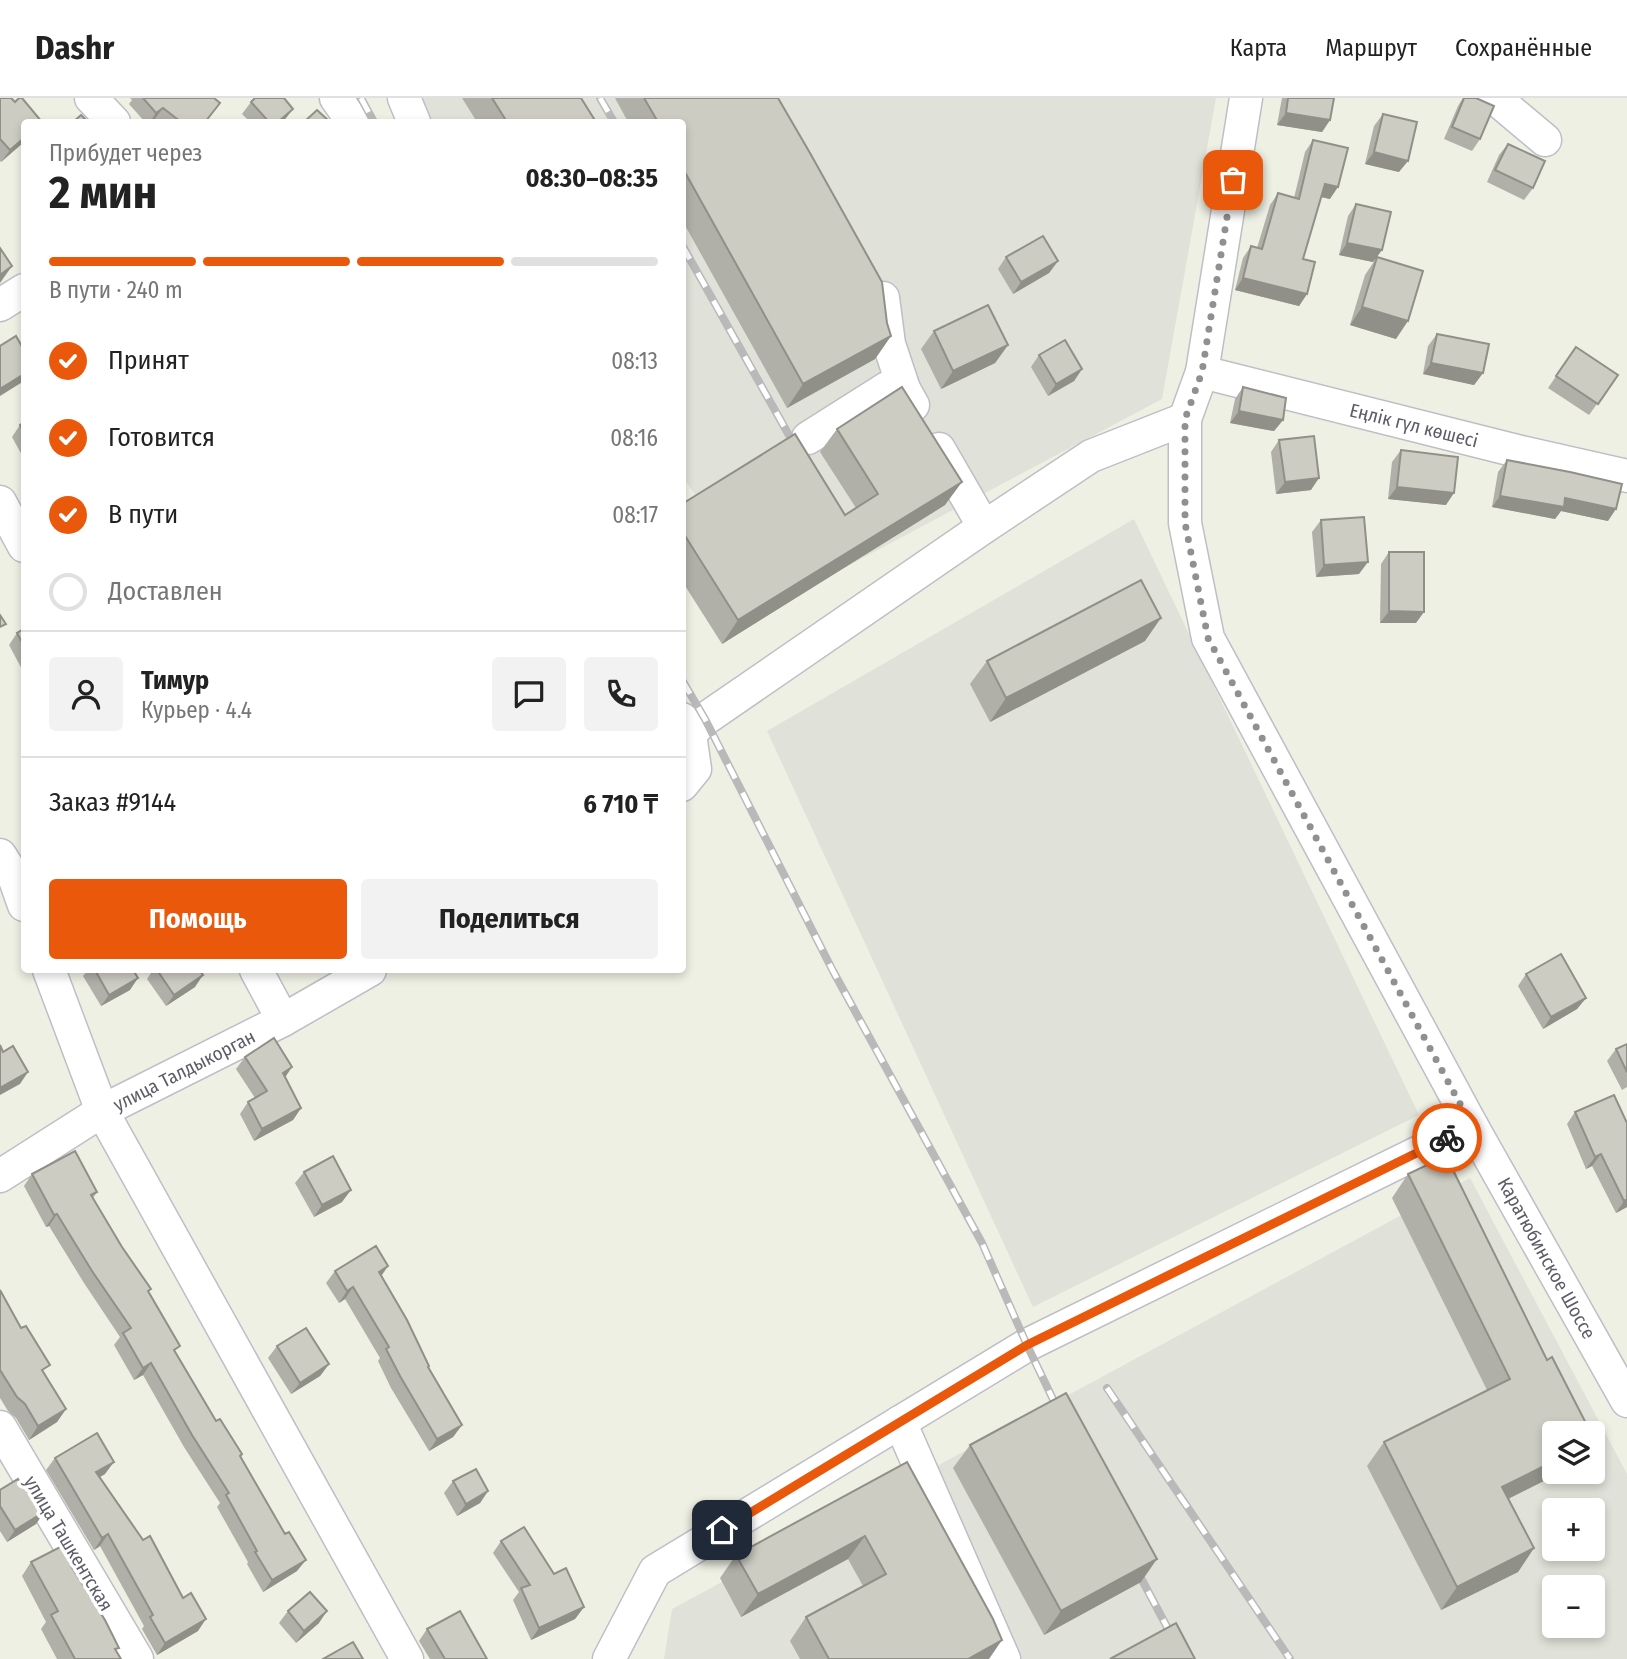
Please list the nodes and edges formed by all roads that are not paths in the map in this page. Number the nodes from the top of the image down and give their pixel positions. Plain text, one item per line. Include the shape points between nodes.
1 (90, 98) edge
2 (337, 98) edge
3 (404, 98) edge
4 (1246, 98) edge
5 (1494, 98) edge
6 (111, 119) edge
7 (351, 119) edge
8 (413, 119) edge
9 (1545, 140) dead end
10 (868, 266) edge
11 (21, 292) edge
12 (0, 305) edge
13 (1202, 372) junction
14 (904, 389) junction
15 (1185, 419) junction
16 (808, 438) dead end
17 (1627, 476) edge
18 (11, 507) edge
19 (984, 527) junction
20 (21, 537) edge
21 (686, 727) edge
22 (686, 780) edge
23 (0, 855) edge
24 (21, 897) edge
25 (49, 973) edge
26 (258, 973) edge
27 (365, 973) edge
28 (283, 1020) junction
29 (102, 1111) junction
30 (1472, 1126) junction
31 (0, 1176) edge
32 (1627, 1401) edge
33 (900, 1422) junction
34 (0, 1427) edge
35 (137, 1659) edge
36 (407, 1659) edge
37 (609, 1659) edge
38 (1004, 1659) edge

1 - 6 street
2 - 7 street
3 - 8 street
4 - 13 street, Каратюбинское Шоссе
5 - 9 street
10 - 14 street via 882,290 889,344
11 - 12 street
13 - 15 street, Каратюбинское Шоссе
13 - 17 street, Еңлік гүл көшесі
14 - 16 street via 887,388
14 - 19 street
15 - 19 street via 1091,456
15 - 30 street, Каратюбинское Шоссе via 1185,523 1208,638
18 - 20 street
19 - 21 street via 705,719
21 - 22 street via 695,769
23 - 24 street
25 - 29 street
26 - 28 street
27 - 28 street, улица Талдыкорган
28 - 29 street, улица Талдыкорган
29 - 31 street, улица Талдыкорган
29 - 36 street
30 - 32 street, Каратюбинское Шоссе
30 - 33 street via 1027,1345
33 - 37 street via 655,1571
33 - 38 street
34 - 35 street, улица Ташкентская

